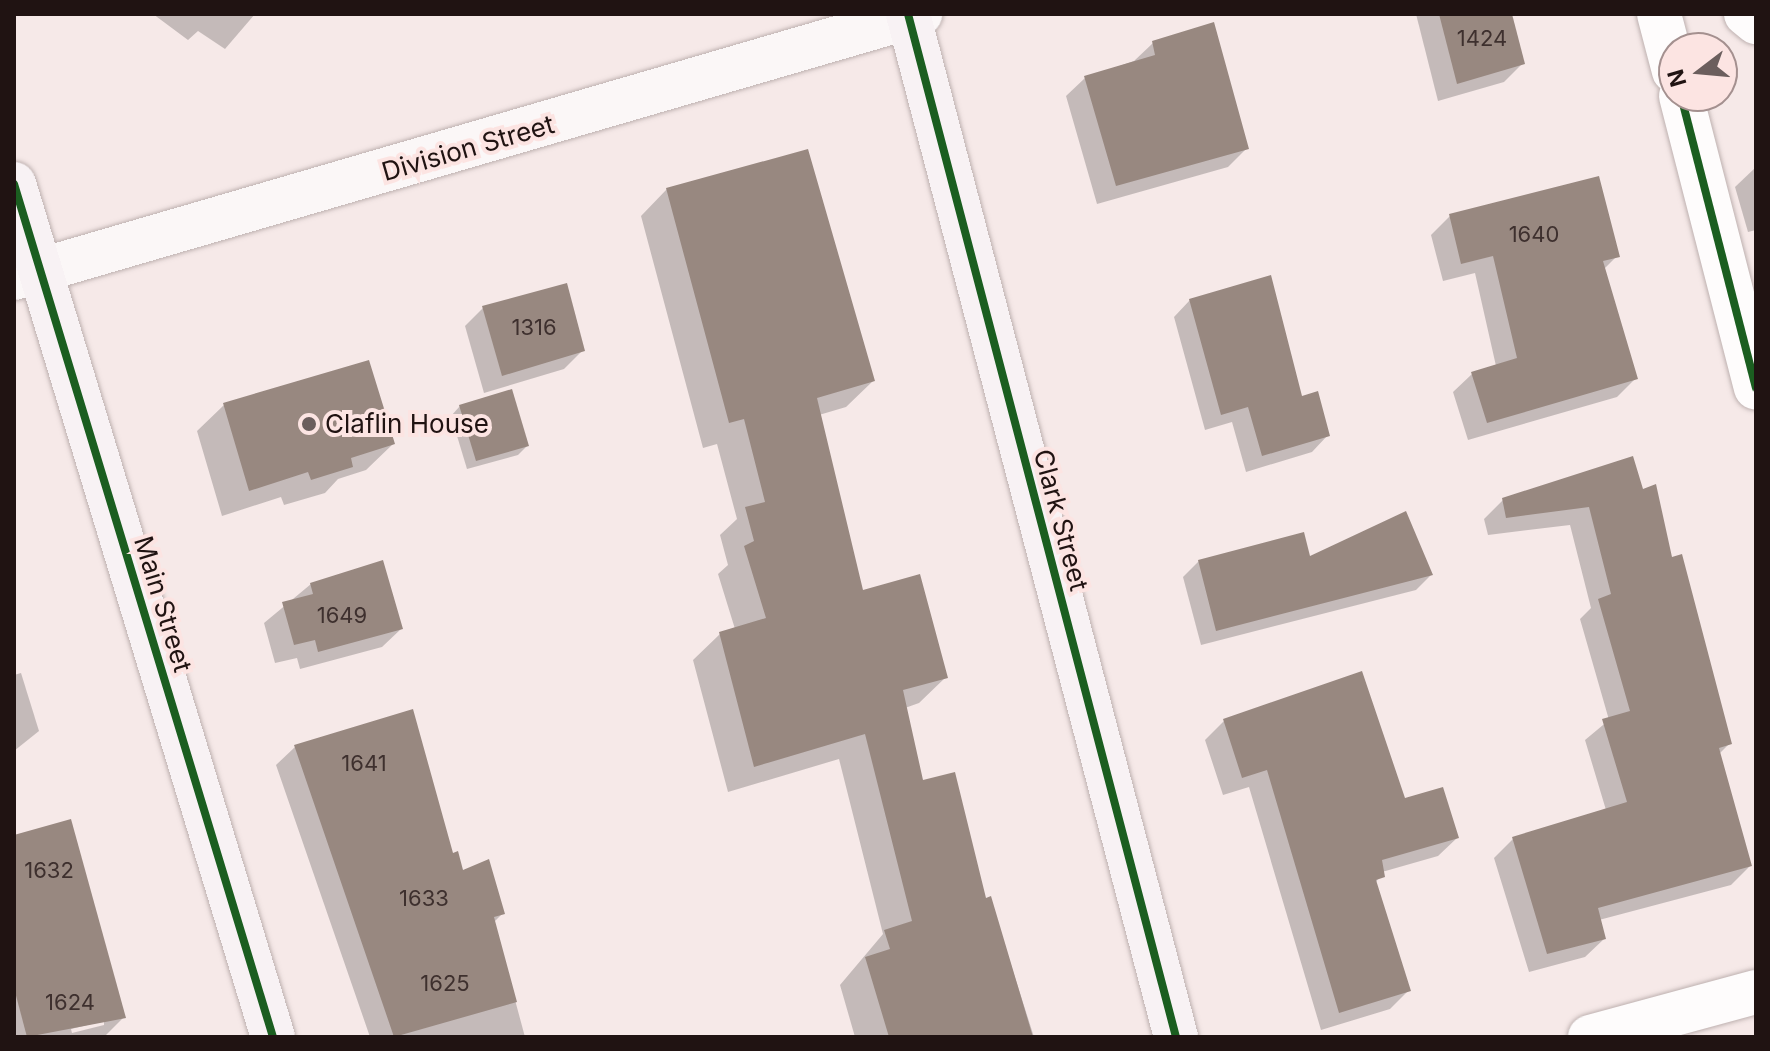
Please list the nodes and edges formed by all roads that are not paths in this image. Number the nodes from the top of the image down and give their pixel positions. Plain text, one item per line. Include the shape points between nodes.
1 (1746, 14) edge
2 (913, 15) edge
3 (1756, 22) edge
4 (1685, 112) edge
5 (14, 184) edge
6 (27, 274) edge
7 (1756, 388) edge
8 (1756, 992) edge
9 (273, 1037) edge
10 (1176, 1037) edge
11 (1590, 1037) edge

1 - 3 street
2 - 6 main road, Division Street
2 - 10 main road, Clark Street
4 - 7 street
5 - 6 main road, Main Street
6 - 9 main road, Main Street
8 - 11 street

